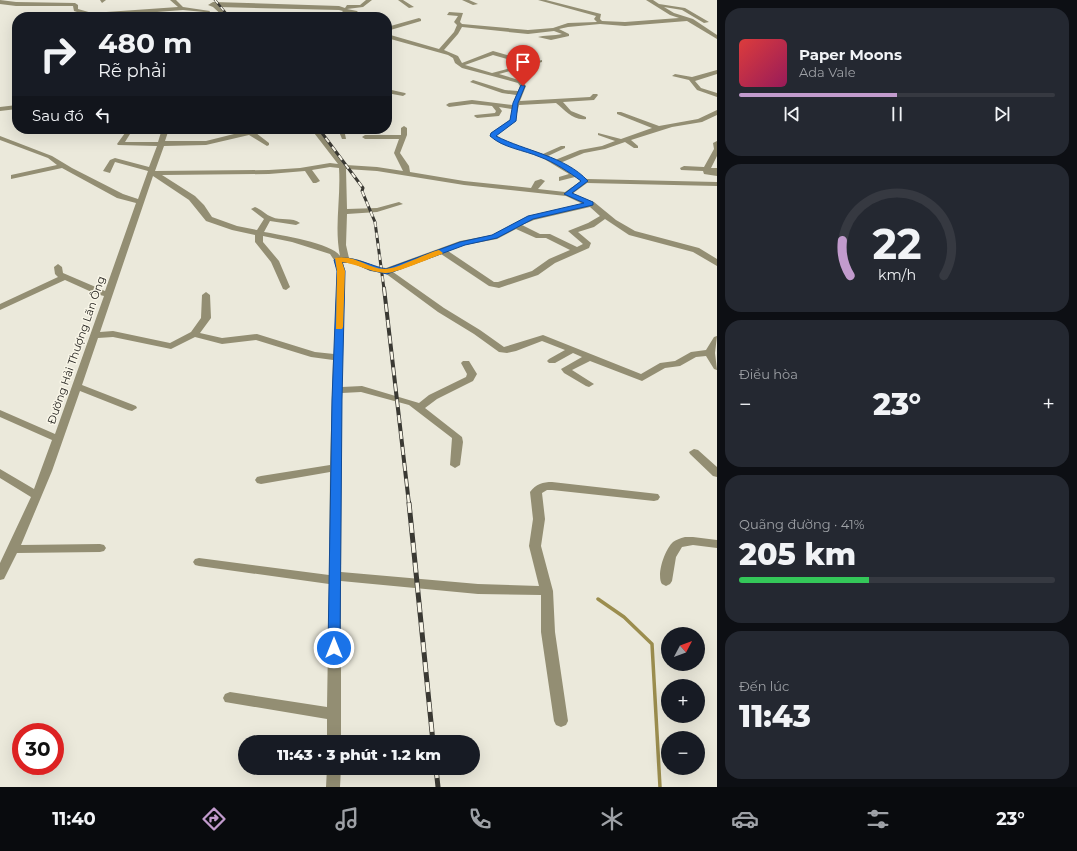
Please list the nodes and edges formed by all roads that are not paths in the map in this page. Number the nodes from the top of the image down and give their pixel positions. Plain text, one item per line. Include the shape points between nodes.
1 (173, 0) edge
2 (369, 0) edge
3 (400, 0) edge
4 (465, 0) edge
5 (540, 0) edge
6 (649, 0) edge
7 (300, 1) edge
8 (0, 2) edge
9 (211, 3) edge
10 (684, 3) dead end
11 (10, 4) junction
12 (475, 4) dead end
13 (655, 4) junction
14 (144, 5) dead end
15 (0, 7) edge
16 (297, 7) junction
17 (411, 7) dead end
18 (184, 8) junction
19 (339, 8) junction
20 (680, 8) junction
21 (348, 10) junction
22 (154, 11) junction
23 (207, 11) joint
24 (82, 12) edge
25 (138, 12) edge
26 (221, 12) edge
27 (344, 12) edge
28 (354, 12) edge
29 (450, 14) dead end
30 (687, 19) junction
31 (419, 20) dead end
32 (706, 22) dead end
33 (600, 23) junction
34 (461, 25) junction
35 (392, 28) edge
36 (553, 29) junction
37 (392, 37) edge
38 (541, 37) dead end
39 (717, 37) edge
40 (440, 51) junction
41 (516, 56) dead end
42 (540, 61) dead end
43 (461, 65) junction
44 (717, 72) edge
45 (492, 74) junction
46 (675, 76) dead end
47 (692, 79) junction
48 (473, 82) dead end
49 (392, 92) edge
50 (519, 93) junction
51 (404, 94) dead end
52 (595, 95) dead end
53 (717, 95) edge
54 (558, 101) junction
55 (449, 105) dead end
56 (494, 105) junction
57 (515, 105) junction
58 (12, 108) edge
59 (0, 109) edge
60 (619, 112) dead end
61 (717, 112) edge
62 (477, 116) dead end
63 (584, 118) dead end
64 (404, 128) dead end
65 (660, 129) junction
66 (127, 134) dead end
67 (164, 134) edge
68 (242, 134) edge
69 (253, 134) edge
70 (318, 134) edge
71 (343, 134) edge
72 (600, 134) dead end
73 (365, 137) dead end
74 (403, 137) junction
75 (0, 138) edge
76 (344, 138) dead end
77 (623, 140) junction
78 (716, 143) dead end
79 (267, 144) dead end
80 (160, 145) junction
81 (563, 147) dead end
82 (636, 147) dead end
83 (543, 156) junction
84 (556, 162) junction
85 (63, 166) junction
86 (342, 166) junction
87 (684, 168) dead end
88 (307, 169) junction
89 (707, 170) junction
90 (107, 171) dead end
91 (152, 172) junction
92 (717, 172) edge
93 (407, 174) junction
94 (576, 174) junction
95 (14, 177) dead end
96 (562, 179) dead end
97 (316, 181) dead end
98 (541, 181) dead end
99 (585, 181) junction
100 (714, 184) edge
101 (534, 190) junction
102 (567, 194) junction
103 (141, 202) junction
104 (399, 204) dead end
105 (591, 204) junction
106 (255, 209) dead end
107 (342, 212) junction
108 (605, 216) junction
109 (269, 219) junction
110 (296, 223) dead end
111 (515, 224) junction
112 (259, 233) junction
113 (577, 250) junction
114 (442, 251) junction
115 (342, 260) junction
116 (717, 263) edge
117 (58, 266) dead end
118 (387, 271) junction
119 (65, 277) junction
120 (286, 287) dead end
121 (109, 294) junction
122 (206, 295) dead end
123 (0, 307) edge
124 (194, 334) junction
125 (94, 335) junction
126 (717, 339) edge
127 (572, 350) junction
128 (710, 353) junction
129 (590, 357) junction
130 (339, 358) junction
131 (552, 361) dead end
132 (466, 363) dead end
133 (717, 367) edge
134 (590, 384) dead end
135 (76, 386) junction
136 (337, 390) junction
137 (132, 408) dead end
138 (420, 408) junction
139 (0, 413) edge
140 (58, 439) junction
141 (694, 452) dead end
142 (455, 465) dead end
143 (337, 467) junction
144 (0, 473) edge
145 (717, 473) edge
146 (261, 480) dead end
147 (37, 496) junction
148 (654, 497) dead end
149 (717, 544) edge
150 (100, 548) dead end
151 (7, 556) edge
152 (199, 562) dead end
153 (0, 576) edge
154 (335, 578) junction
155 (666, 581) dead end
156 (547, 591) junction
157 (230, 698) dead end
158 (334, 714) junction
159 (561, 721) dead end
160 (334, 735) edge
161 (334, 775) edge
162 (333, 787) edge

1 - 18 street
2 - 19 street via 361,6
3 - 17 street
4 - 12 street
5 - 33 street via 599,15 597,19
6 - 13 street
7 - 16 street
8 - 11 street
9 - 16 street
9 - 23 street
9 - 26 street
10 - 20 street via 685,6
11 - 15 street
11 - 24 street via 74,5 76,10
13 - 20 street
13 - 30 street
14 - 22 street
16 - 19 street
18 - 22 street
18 - 23 street
19 - 21 street
20 - 32 street
21 - 27 street
21 - 28 street
22 - 25 street
29 - 34 street via 461,14 457,22
30 - 33 street via 625,24
30 - 39 street
31 - 35 street
33 - 36 street via 568,25
34 - 36 street via 523,35
34 - 40 street
36 - 38 street via 567,35
37 - 40 street
40 - 43 street via 454,55
41 - 43 street via 507,57 493,53
42 - 45 street
43 - 45 street
44 - 47 street
45 - 50 street via 520,82 523,86
46 - 47 street
47 - 53 street via 695,86
48 - 50 street via 504,92
49 - 51 street
50 - 57 street
52 - 54 street via 592,99
54 - 57 street
54 - 63 street via 568,109 568,112
55 - 56 street via 472,102
56 - 57 street
56 - 62 street via 499,111 497,115
57 - 83 street via 513,121 493,136 502,142
58 - 59 street
60 - 65 street
61 - 65 street via 700,121
64 - 74 street
65 - 77 street
66 - 80 street via 119,147
67 - 80 street, Đường Hải Thượng Lãn Ông
68 - 80 street via 209,142
69 - 79 street
70 - 86 street
71 - 76 street
72 - 77 street
73 - 74 street
74 - 93 street via 397,154
75 - 85 street via 50,157
77 - 82 street
77 - 84 street via 603,148 582,151
78 - 89 street via 717,149
80 - 91 street, Đường Hải Thượng Lãn Ông
81 - 83 street
83 - 84 street
84 - 94 street
85 - 95 street
85 - 103 street via 120,196
86 - 88 street via 322,165
86 - 93 street
86 - 107 street
87 - 89 street
88 - 91 street via 269,172
88 - 97 street
89 - 92 street
90 - 91 street via 112,161 116,160
91 - 103 street, Đường Hải Thượng Lãn Ông
91 - 112 street via 192,198 207,218
92 - 100 street
93 - 101 street
94 - 96 street
94 - 99 street
98 - 101 street
99 - 100 street
99 - 102 street
101 - 102 street
102 - 105 street
103 - 121 street, Đường Hải Thượng Lãn Ông
104 - 107 street via 377,210
105 - 108 street
105 - 111 street
106 - 109 street
107 - 115 street
108 - 113 street via 591,225 572,231 588,243
108 - 116 street via 632,233 696,250
109 - 110 street
109 - 112 street
111 - 113 street
111 - 114 street via 494,237 463,243
112 - 115 street via 331,251
112 - 120 street via 259,244 275,261
113 - 114 street via 552,261 535,273 496,285
114 - 118 street
115 - 118 street
115 - 130 street
117 - 119 street via 59,274
118 - 127 street via 440,310 502,350 519,347 540,338
119 - 121 street
119 - 123 street
121 - 125 street, Đường Hải Thượng Lãn Ông
122 - 124 street via 206,318
124 - 125 street via 171,346 113,334
124 - 130 street via 222,341 257,337 314,355
125 - 135 street, Đường Hải Thượng Lãn Ông
126 - 128 street
127 - 129 street
127 - 131 street
128 - 129 street via 694,354 679,364 663,365 642,378
128 - 133 street
129 - 134 street via 566,370
130 - 136 street
132 - 138 street via 472,374 470,378 433,396
135 - 137 street
135 - 140 street, Đường Hải Thượng Lãn Ông
136 - 138 street via 362,389 413,403
136 - 143 street
138 - 142 street via 457,437
139 - 140 street
140 - 147 street, Đường Hải Thượng Lãn Ông
141 - 145 street
143 - 146 street
143 - 154 street
144 - 147 street
147 - 151 street, Đường Hải Thượng Lãn Ông
148 - 156 street via 552,486 539,488 536,492 539,519 535,546
149 - 155 street via 692,540 678,543 673,548 667,564
150 - 151 street
151 - 153 street, Đường Hải Thượng Lãn Ông
152 - 154 street
154 - 156 street
154 - 158 street
156 - 159 street via 548,632
157 - 158 street
158 - 160 street
161 - 162 street

